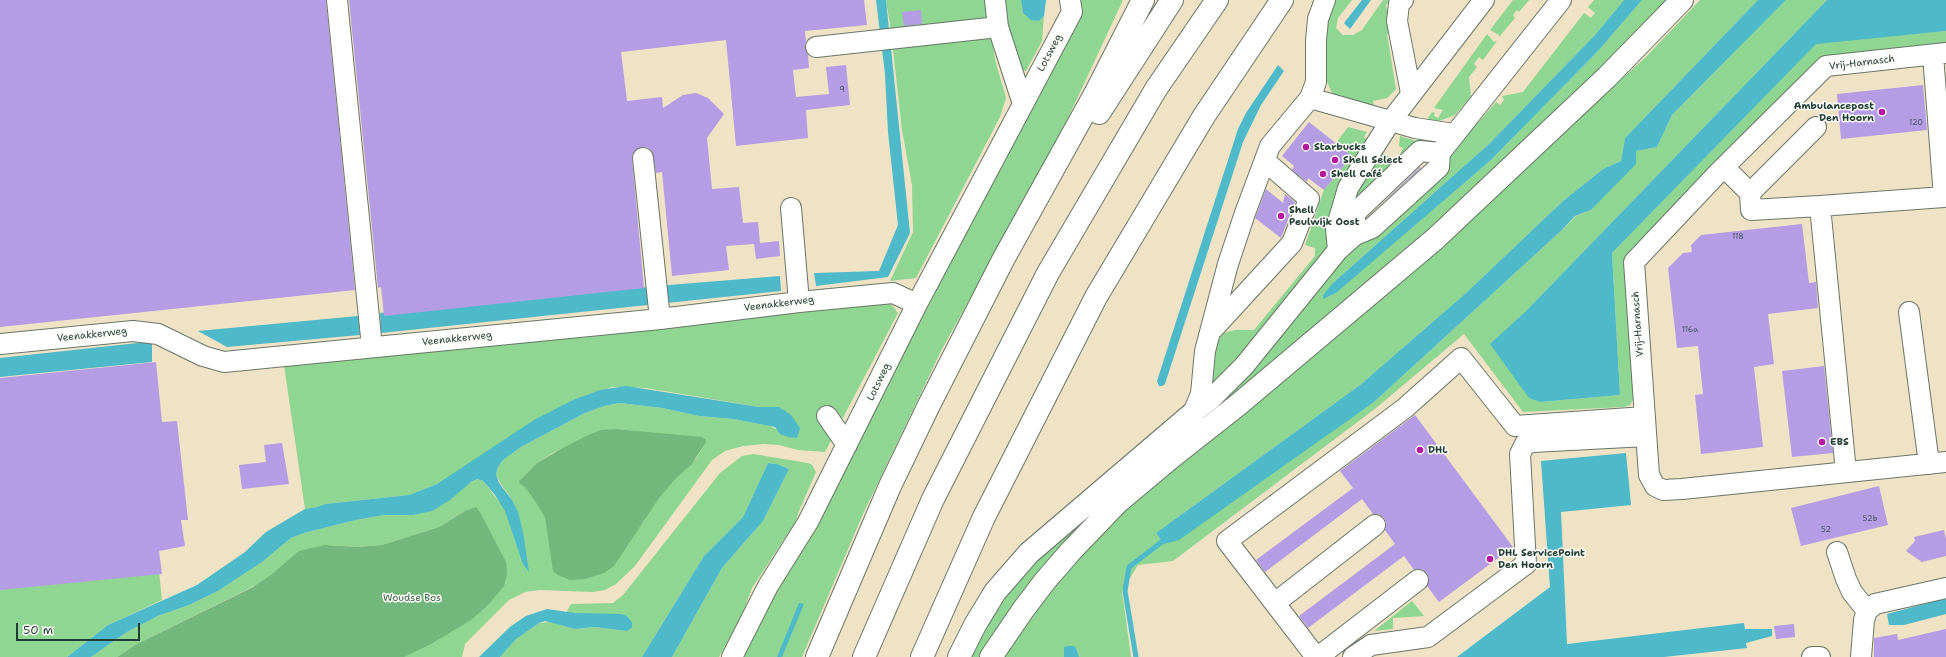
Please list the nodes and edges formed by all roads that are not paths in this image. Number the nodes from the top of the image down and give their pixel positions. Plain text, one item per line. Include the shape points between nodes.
1 (337, 0) edge
2 (995, 0) edge
3 (1070, 0) edge
4 (1143, 0) edge
5 (1172, 0) edge
6 (1217, 0) edge
7 (1282, 0) edge
8 (1326, 0) edge
9 (1402, 0) edge
10 (1484, 0) edge
11 (1561, 0) edge
12 (1682, 0) edge
13 (998, 27) junction
14 (816, 47) dead end
15 (1940, 54) edge
16 (1411, 93) junction
17 (1310, 98) junction
18 (1023, 104) junction
19 (1390, 122) junction
20 (1816, 127) dead end
21 (1454, 134) junction
22 (643, 158) dead end
23 (1265, 161) junction
24 (1724, 168) junction
25 (1750, 194) junction
26 (1820, 206) junction
27 (791, 208) dead end
28 (1338, 250) junction
29 (1004, 258) junction
30 (799, 302) junction
31 (916, 304) junction
32 (1909, 312) dead end
33 (660, 316) junction
34 (1211, 330) junction
35 (0, 344) edge
36 (372, 347) junction
37 (1193, 413) junction
38 (827, 416) dead end
39 (1645, 426) junction
40 (1533, 434) junction
41 (848, 445) junction
42 (1937, 463) edge
43 (1846, 472) junction
44 (1375, 526) dead end
45 (1837, 552) dead end
46 (1418, 580) dead end
47 (1946, 588) edge
48 (1275, 603) junction
49 (1867, 611) junction
50 (732, 657) edge
51 (817, 657) edge
52 (864, 657) edge
53 (922, 657) edge
54 (959, 657) edge
55 (992, 657) edge
56 (1317, 657) edge
57 (1353, 657) edge
58 (1812, 657) edge
59 (1820, 657) edge
60 (1861, 657) edge

1 - 36 street
2 - 13 street
3 - 18 street, Lotsweg via 1072,12
4 - 29 highway via 1096,92
5 - 29 highway
6 - 52 highway via 1156,89 1048,273 933,499
7 - 53 highway via 1204,116 1096,297 984,517
8 - 17 street via 1318,19 1316,82
9 - 16 street via 1397,21
10 - 16 street
11 - 21 street
12 - 55 highway via 1607,77 1435,239 1118,502 1045,581
13 - 14 street
13 - 18 street
15 - 24 street, Vrij-Harnasch via 1826,66
15 - 26 street via 1944,197
16 - 19 street
17 - 19 street
17 - 23 street via 1270,146
18 - 31 street, Lotsweg
19 - 21 street
19 - 28 street via 1348,188 1336,229
20 - 25 street
21 - 28 street via 1440,153 1439,167 1372,228 1354,235
22 - 33 street
23 - 34 street via 1228,264
23 - 34 street via 1309,199 1292,244
24 - 25 street
24 - 39 street, Vrij-Harnasch via 1634,262
25 - 26 street via 1751,210
26 - 43 street
27 - 30 street
28 - 37 street via 1244,366
29 - 51 highway via 890,486
30 - 31 street, Veenakkerweg via 893,293
30 - 33 street, Veenakkerweg
31 - 41 street, Lotsweg
32 - 42 street
33 - 36 street, Veenakkerweg
34 - 37 street via 1203,360 1200,394
35 - 36 street, Veenakkerweg via 133,331 158,334 203,356 224,362
37 - 54 highway via 1029,553 995,592 974,625
38 - 41 street
39 - 40 street
39 - 43 street, Vrij-Harnasch via 1649,475 1655,486 1663,490
40 - 48 street via 1515,426 1461,358 1405,408 1227,541
40 - 57 street via 1520,454 1526,564 1428,637 1371,645
41 - 50 street, Lotsweg via 808,522 768,586
42 - 43 street, Vrij-Harnasch
44 - 48 street
45 - 49 street via 1852,592
46 - 56 street
47 - 49 street via 1875,604
48 - 56 street
49 - 60 street
58 - 59 street

